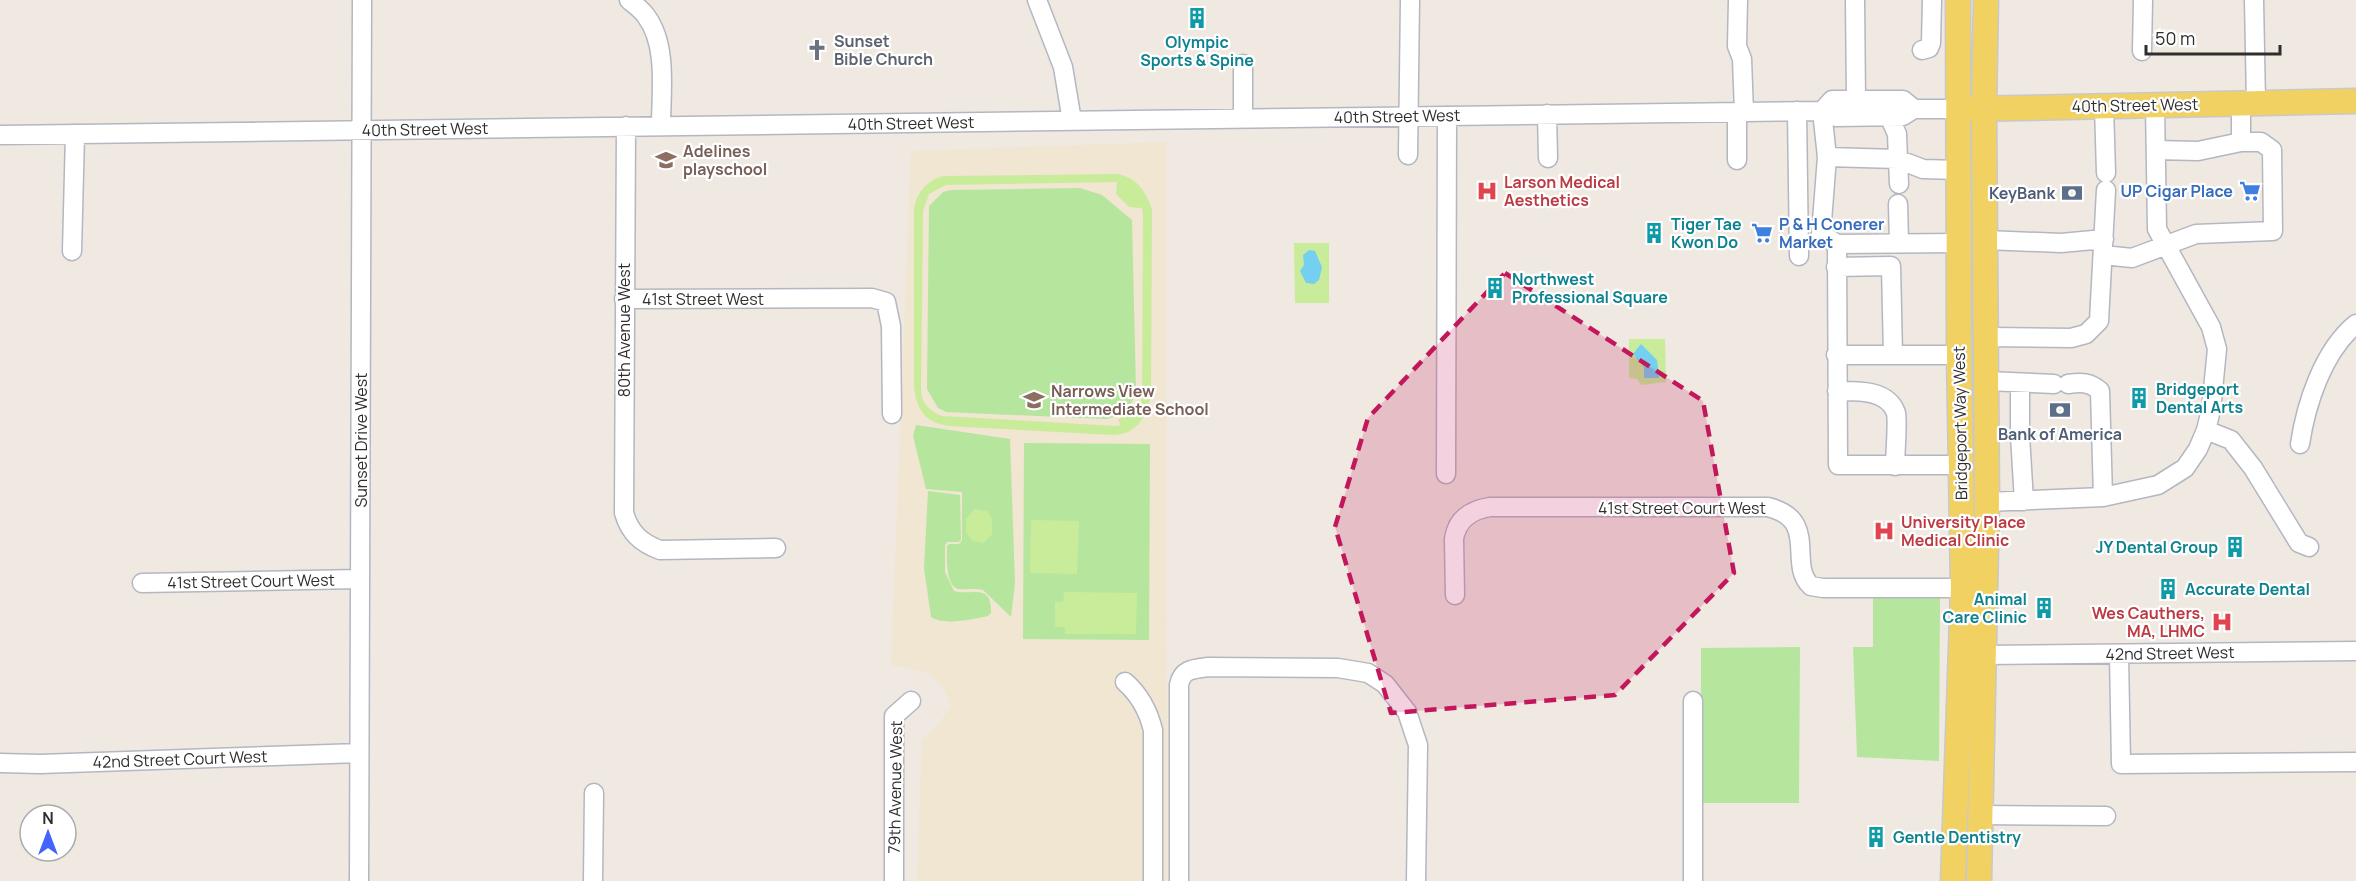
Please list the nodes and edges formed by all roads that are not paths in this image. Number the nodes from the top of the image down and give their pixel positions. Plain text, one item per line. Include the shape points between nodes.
1 (362, 0) edge
2 (629, 0) edge
3 (1037, 0) edge
4 (1410, 0) edge
5 (1738, 0) edge
6 (1856, 0) edge
7 (1932, 0) edge
8 (1958, 0) edge
9 (1986, 0) edge
10 (2143, 0) edge
11 (2254, 0) edge
12 (1922, 50) dead end
13 (2142, 51) dead end
14 (1243, 64) dead end
15 (1856, 100) junction
16 (2356, 101) edge
17 (2248, 103) junction
18 (2155, 105) junction
19 (2104, 106) junction
20 (1984, 108) junction
21 (1914, 109) junction
22 (1958, 109) junction
23 (1797, 111) junction
24 (1822, 111) junction
25 (1740, 112) junction
26 (1547, 114) junction
27 (1409, 116) junction
28 (1447, 116) junction
29 (1889, 116) junction
30 (1243, 118) junction
31 (1072, 121) junction
32 (626, 126) junction
33 (661, 126) junction
34 (362, 130) junction
35 (75, 134) junction
36 (0, 135) edge
37 (2241, 142) junction
38 (2156, 150) junction
39 (1408, 155) dead end
40 (1827, 157) junction
41 (1548, 158) dead end
42 (1897, 159) junction
43 (1737, 160) dead end
44 (1958, 170) junction
45 (1899, 184) dead end
46 (1898, 204) dead end
47 (1986, 240) junction
48 (1899, 243) junction
49 (1958, 243) junction
50 (1837, 244) junction
51 (2165, 244) junction
52 (2103, 247) junction
53 (72, 251) dead end
54 (1799, 256) dead end
55 (1836, 267) junction
56 (624, 299) junction
57 (2356, 324) edge
58 (1987, 337) junction
59 (1836, 355) junction
60 (1893, 355) junction
61 (1959, 355) junction
62 (1987, 381) junction
63 (2020, 383) junction
64 (1837, 391) junction
65 (892, 414) dead end
66 (2206, 430) junction
67 (2300, 444) dead end
68 (1961, 465) junction
69 (1895, 466) junction
70 (1446, 474) dead end
71 (2103, 497) junction
72 (2024, 501) junction
73 (1987, 502) junction
74 (2309, 547) dead end
75 (776, 548) dead end
76 (360, 579) junction
77 (142, 583) dead end
78 (1963, 588) junction
79 (1455, 595) dead end
80 (2356, 651) edge
81 (2119, 654) junction
82 (1984, 655) junction
83 (1125, 682) dead end
84 (911, 701) dead end
85 (1693, 701) dead end
86 (359, 753) junction
87 (2356, 762) edge
88 (0, 763) edge
89 (594, 793) dead end
90 (1980, 815) junction
91 (2106, 816) dead end
92 (359, 881) edge
93 (593, 881) edge
94 (894, 881) edge
95 (1153, 881) edge
96 (1179, 881) edge
97 (1416, 881) edge
98 (1693, 881) edge
99 (1953, 881) edge
100 (1978, 881) edge

1 - 34 street, Sunset Drive West
2 - 33 street via 646,16 657,40
3 - 31 street via 1063,67
4 - 27 street
5 - 25 street
6 - 15 street
7 - 12 street via 1931,43
8 - 22 main road, Bridgeport Way West
9 - 20 main road, Bridgeport Way West
10 - 13 street
11 - 17 street
14 - 30 street
15 - 21 street, 40th Street West via 1903,100
15 - 24 street, 40th Street West via 1832,100
16 - 17 main road, 40th Street West
17 - 18 main road, 40th Street West
17 - 37 street
18 - 19 main road, 40th Street West
18 - 38 street
19 - 20 main road, 40th Street West
19 - 52 street
20 - 22 main road, 40th Street West
20 - 47 main road, Bridgeport Way West
21 - 22 street, 40th Street West
21 - 29 street, 40th Street West via 1903,116
22 - 44 main road, Bridgeport Way West
23 - 24 street, 40th Street West
23 - 25 street, 40th Street West
23 - 54 street
24 - 29 street, 40th Street West via 1836,117
24 - 40 street
25 - 26 street, 40th Street West
25 - 43 street
26 - 28 street, 40th Street West
26 - 41 street
27 - 28 street, 40th Street West
27 - 30 street, 40th Street West
27 - 39 street
28 - 70 street
29 - 42 street via 1897,134
30 - 31 street, 40th Street West
31 - 33 street, 40th Street West
32 - 33 street, 40th Street West
32 - 34 street, 40th Street West
32 - 56 street, 80th Avenue West
34 - 35 street, 40th Street West
34 - 76 street, Sunset Drive West
35 - 36 street, 40th Street West
35 - 53 street
37 - 38 street via 2198,151
37 - 51 street via 2261,142 2272,150 2273,231 2202,233
38 - 51 street via 2157,229
40 - 42 street
40 - 50 street via 1821,234
42 - 44 street via 1923,169
42 - 45 street
44 - 49 main road, Bridgeport Way West
46 - 48 street
47 - 52 street
47 - 58 main road, Bridgeport Way West
48 - 49 street
48 - 50 street
49 - 61 main road, Bridgeport Way West
50 - 55 street
51 - 52 street via 2132,258
51 - 66 street via 2216,340 2216,371
52 - 58 street via 2099,321 2086,334 2061,339
55 - 59 street
55 - 60 street via 1892,266
56 - 65 street, 41st Street West via 872,298 886,302 891,326
56 - 75 street, 80th Avenue West via 624,513 632,532 646,545 660,550
57 - 67 street via 2324,368 2304,419
58 - 62 main road, Bridgeport Way West
59 - 60 street
59 - 64 street
60 - 61 street
61 - 68 main road, Bridgeport Way West
62 - 63 street
62 - 73 main road, Bridgeport Way West
63 - 71 street via 2083,382 2100,391
63 - 72 street
64 - 69 street via 1862,391 1884,397 1896,412
64 - 69 street via 1838,465
66 - 71 street via 2193,458 2171,478 2143,489
66 - 74 street via 2231,440 2299,543
68 - 69 street
68 - 78 main road, Bridgeport Way West
71 - 72 street
72 - 73 street
73 - 82 main road, Bridgeport Way West
76 - 77 street, 41st Street Court West
76 - 86 street, Sunset Drive West
78 - 79 street, 41st Street Court West via 1811,586 1804,576 1796,527 1788,516 1768,507 1490,507 1466,515 1456,531
78 - 99 main road, Bridgeport Way West
80 - 81 street, 42nd Street West
81 - 82 street, 42nd Street West
81 - 87 street via 2121,764
82 - 90 main road, Bridgeport Way West
83 - 95 street via 1139,697 1153,730
84 - 94 street, 79th Avenue West via 894,716
85 - 98 street
86 - 88 street, 42nd Street Court West
86 - 92 street, Sunset Drive West
89 - 93 street
90 - 91 street
90 - 100 main road, Bridgeport Way West
96 - 97 street via 1181,676 1188,670 1208,667 1316,667 1355,670 1379,679 1410,719 1418,745

